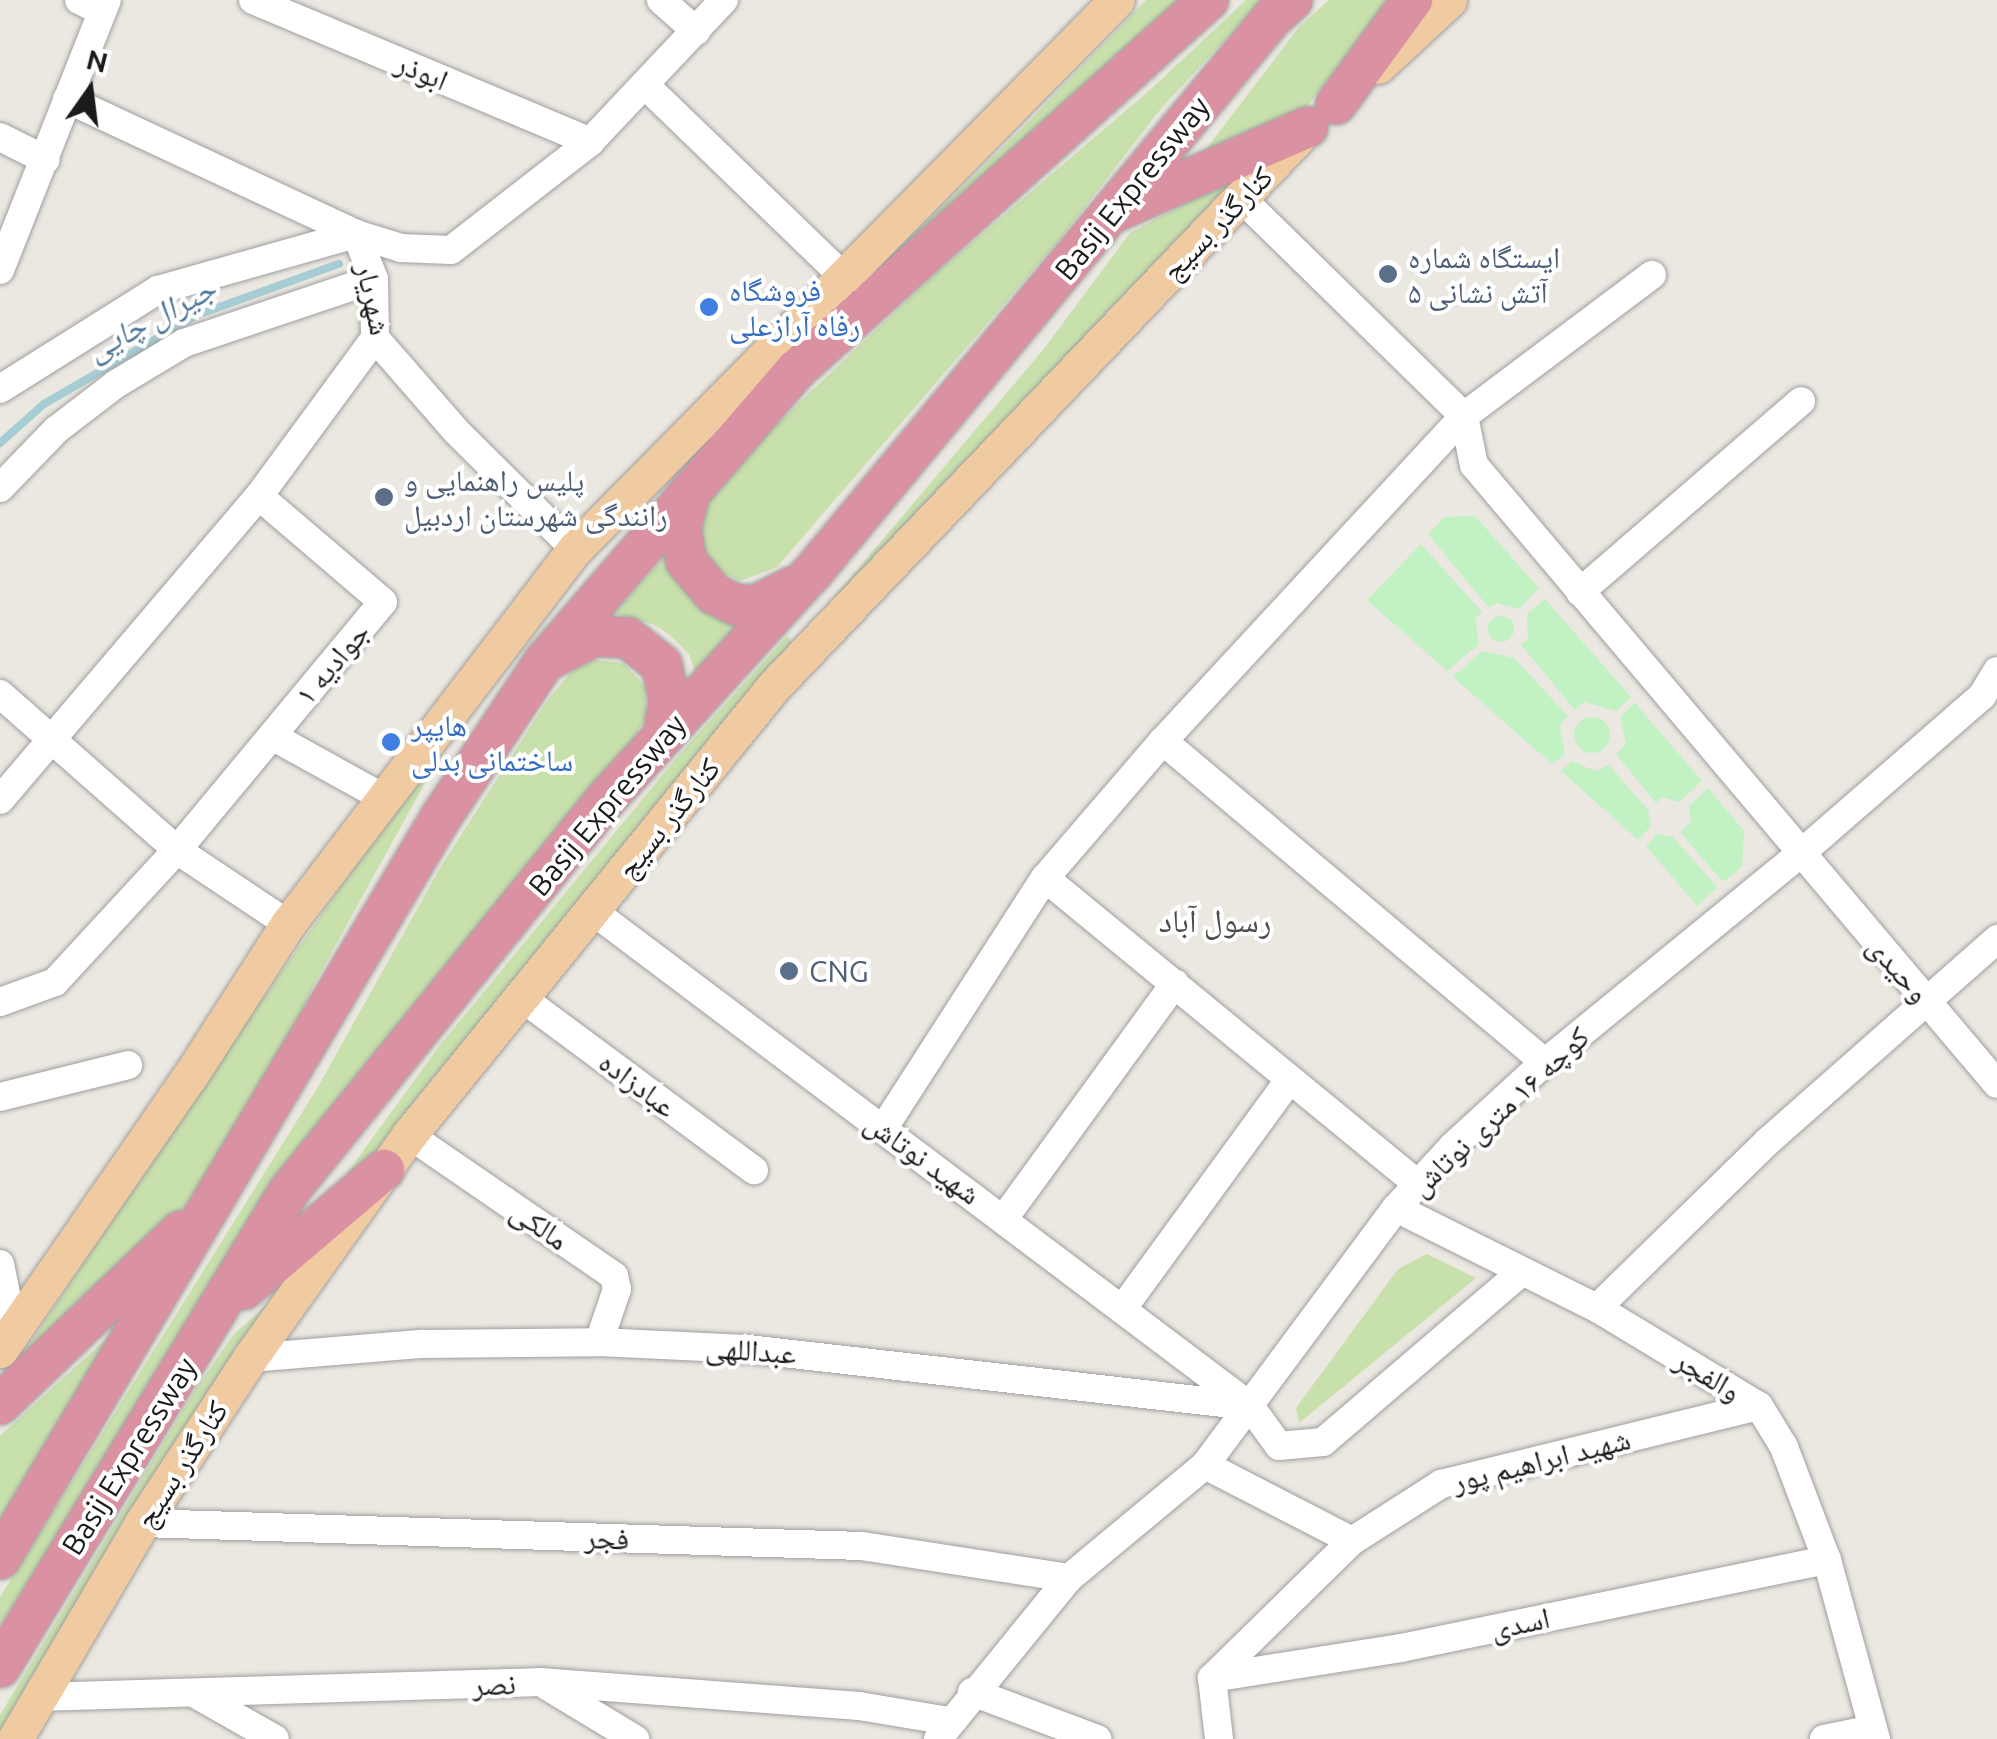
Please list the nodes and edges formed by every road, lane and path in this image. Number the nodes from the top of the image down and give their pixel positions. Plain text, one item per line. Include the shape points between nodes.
1 (253, 0) edge
2 (724, 0) edge
3 (1118, 0) edge
4 (1208, 0) edge
5 (1292, 0) edge
6 (1412, 0) edge
7 (1449, 0) edge
8 (664, 1) edge
9 (96, 4) edge
10 (696, 31) junction
11 (645, 85) junction
12 (67, 99) junction
13 (1322, 116) junction
14 (0, 138) edge
15 (590, 142) junction
16 (46, 160) junction
17 (1241, 198) junction
18 (1111, 213) junction
19 (356, 234) junction
20 (0, 270) edge
21 (842, 275) junction
22 (1652, 275) dead end
23 (374, 279) junction
24 (375, 338) junction
25 (0, 389) edge
26 (1801, 402) dead end
27 (1464, 416) junction
28 (0, 488) edge
29 (690, 492) junction
30 (259, 496) junction
31 (575, 549) junction
32 (812, 573) junction
33 (1580, 592) junction
34 (544, 662) junction
35 (1997, 670) edge
36 (0, 694) edge
37 (272, 736) junction
38 (664, 736) junction
39 (50, 740) junction
40 (1163, 741) junction
41 (382, 796) junction
42 (0, 800) edge
43 (177, 850) junction
44 (1799, 855) junction
45 (1045, 878) junction
46 (594, 912) junction
47 (288, 924) junction
48 (1997, 939) edge
49 (1175, 983) junction
50 (522, 998) junction
51 (1926, 1000) junction
52 (0, 1002) edge
53 (1545, 1063) junction
54 (128, 1065) dead end
55 (1290, 1080) junction
56 (1997, 1084) edge
57 (0, 1096) edge
58 (884, 1129) junction
59 (409, 1135) junction
60 (384, 1170) junction
61 (754, 1170) dead end
62 (1417, 1184) junction
63 (216, 1198) junction
64 (1396, 1208) junction
65 (1005, 1217) junction
66 (0, 1264) edge
67 (1520, 1274) junction
68 (1123, 1308) junction
69 (1596, 1308) junction
70 (218, 1310) junction
71 (5, 1320) edge
72 (600, 1342) junction
73 (250, 1358) junction
74 (0, 1404) edge
75 (1250, 1406) junction
76 (1758, 1406) junction
77 (1206, 1464) junction
78 (142, 1523) junction
79 (1352, 1540) junction
80 (0, 1559) edge
81 (1827, 1560) junction
82 (1069, 1578) junction
83 (0, 1666) edge
84 (1212, 1678) junction
85 (540, 1682) junction
86 (972, 1692) junction
87 (198, 1696) junction
88 (38, 1697) junction
89 (943, 1730) edge
90 (1874, 1734) edge
91 (15, 1739) edge
92 (276, 1739) edge
93 (636, 1739) edge
94 (1097, 1739) edge
95 (1219, 1739) edge
96 (1824, 1739) edge

1 - 15 street, ابوذر
2 - 10 street
3 - 21 main road
4 - 29 highway, Basij Expressway via 796,370
5 - 18 highway, Basij Expressway
6 - 13 highway
7 - 13 main road, کنارگذر بسیج
8 - 10 street
9 - 12 street
10 - 11 street
11 - 15 street
11 - 21 street
12 - 16 street
12 - 19 street, شهریار
13 - 17 main road, کنارگذر بسیج
13 - 18 highway
14 - 16 street
15 - 19 street via 451,250 401,248
16 - 20 street
17 - 27 street
17 - 46 main road, کنارگذر بسیج via 774,686
18 - 32 highway, Basij Expressway
19 - 23 street, شهریار
19 - 25 street via 158,290
21 - 31 main road
22 - 27 street
23 - 24 street, شهریار
23 - 28 street via 184,343 56,430
24 - 30 street
24 - 31 street, شهریار via 456,431
26 - 33 street
27 - 33 street, وحیدی via 1474,466
27 - 40 street
29 - 32 highway via 681,528 686,561 714,594 757,605
29 - 34 highway, Basij Expressway
30 - 37 street, جوادیه ۱ via 384,602
30 - 39 street
31 - 41 main road
32 - 38 highway, Basij Expressway
33 - 44 street, وحیدی
34 - 38 highway via 594,636 628,638 662,666 670,702
34 - 63 highway, Basij Expressway via 441,817
35 - 44 street, کوچه ۱۶ متری نوتاش via 1982,696
36 - 39 street
37 - 41 street
37 - 43 street, جوادیه ۱
38 - 70 highway, Basij Expressway via 289,1192
39 - 42 street
39 - 43 street
40 - 45 street
40 - 53 street
41 - 47 main road
43 - 47 street
43 - 52 street, جوادیه ۱ via 55,982
44 - 51 street, وحیدی
44 - 53 street, کوچه ۱۶ متری نوتاش
45 - 49 street
45 - 58 street
46 - 50 main road, کنارگذر بسیج
46 - 58 street, شهید نوتاش
47 - 71 main road via 190,1076
48 - 51 street
49 - 55 street
49 - 65 street
50 - 59 main road, کنارگذر بسیج
50 - 61 street, عبادزاده
51 - 56 street, وحیدی
51 - 69 street
53 - 62 street, کوچه ۱۶ متری نوتاش
54 - 57 street
55 - 62 street
55 - 68 street
58 - 65 street, شهید نوتاش
59 - 60 main road, کنارگذر بسیج
59 - 72 street, مالکی via 614,1276 617,1289
60 - 70 highway
60 - 73 main road, کنارگذر بسیج
62 - 64 street, کوچه ۱۶ متری نوتاش
63 - 74 highway
63 - 80 highway, Basij Expressway
64 - 67 street, والفجر
64 - 75 street, کوچه ۱۶ متری نوتاش
65 - 68 street, شهید نوتاش
66 - 71 street
67 - 69 street, والفجر
67 - 75 street, شهید نوتاش via 1322,1442 1278,1446
68 - 75 street, شهید نوتاش
69 - 76 street, والفجر
70 - 83 highway, Basij Expressway
72 - 73 street, عبداللهی via 422,1344
72 - 75 street, عبداللهی via 868,1360
73 - 78 main road, کنارگذر بسیج
75 - 77 street, کوچه ۱۶ متری نوتاش
76 - 79 street, شهید ابراهیم پور via 1441,1484
76 - 81 street, والفجر via 1784,1447
77 - 79 street
77 - 82 street, کوچه ۱۶ متری نوتاش
78 - 82 street, فجر via 862,1546
78 - 88 main road, کنارگذر بسیج
79 - 84 street, شهید ابراهیم پور
81 - 84 street, اسدی via 1401,1648
81 - 90 street, والفجر
82 - 86 street, کوچه ۱۶ متری نوتاش
84 - 95 street
85 - 87 street, نصر
85 - 89 street, نصر via 859,1706
85 - 93 street
86 - 89 street, کوچه ۱۶ متری نوتاش
86 - 94 street
87 - 88 street, نصر
87 - 92 street
88 - 91 main road, کنارگذر بسیج
90 - 96 street

